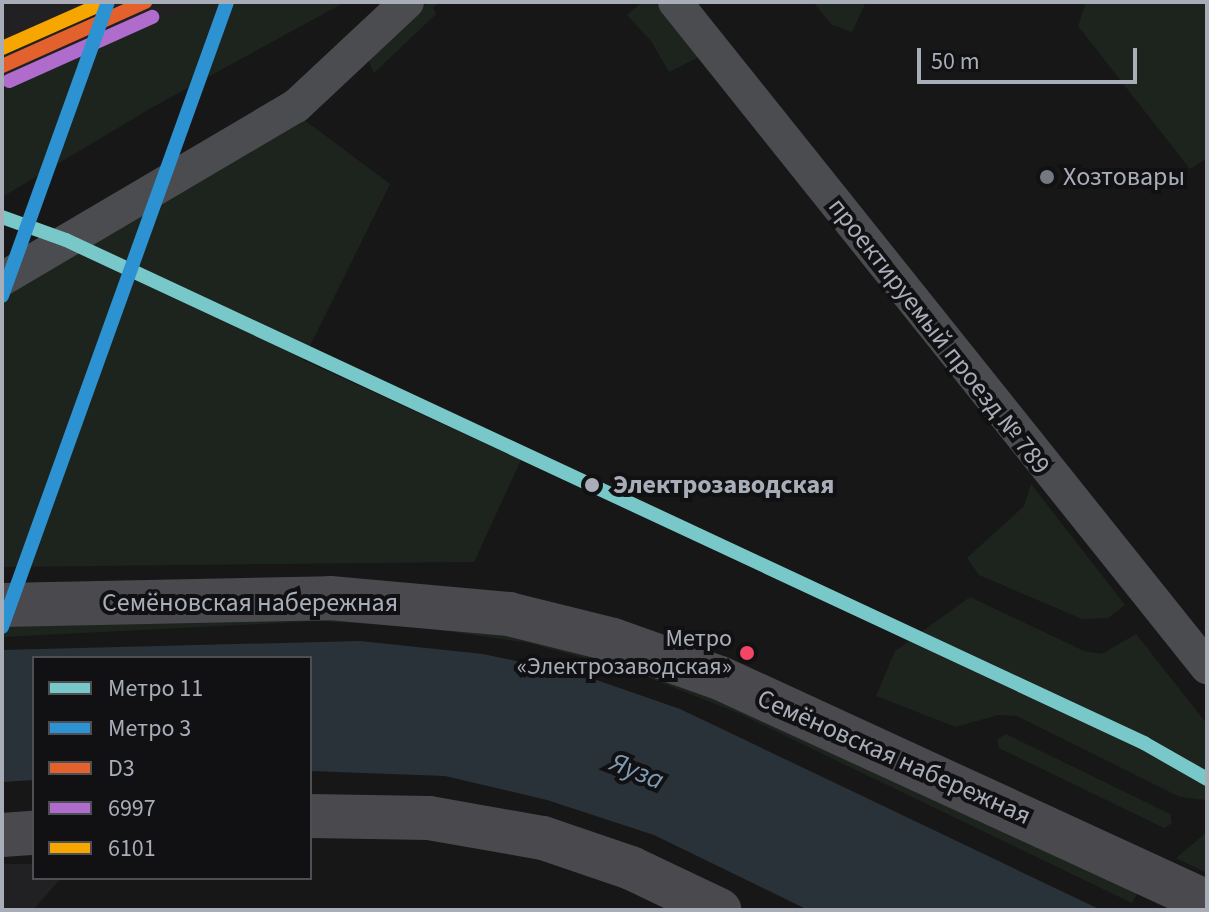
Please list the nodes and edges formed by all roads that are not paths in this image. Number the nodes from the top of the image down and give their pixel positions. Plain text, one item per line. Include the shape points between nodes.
1 (407, 2) edge
2 (675, 2) edge
3 (2, 279) edge
4 (2, 605) edge
5 (1207, 667) edge
6 (312, 816) edge
7 (32, 833) edge
8 (2, 835) edge
9 (1207, 902) edge
10 (719, 910) edge

1 - 3 street via 296,106
2 - 5 street, проектируемый проезд № 789
4 - 9 main road, Семёновская набережная via 330,598 539,622 613,640 720,678
6 - 10 main road via 429,818 543,838 631,868
7 - 8 main road

